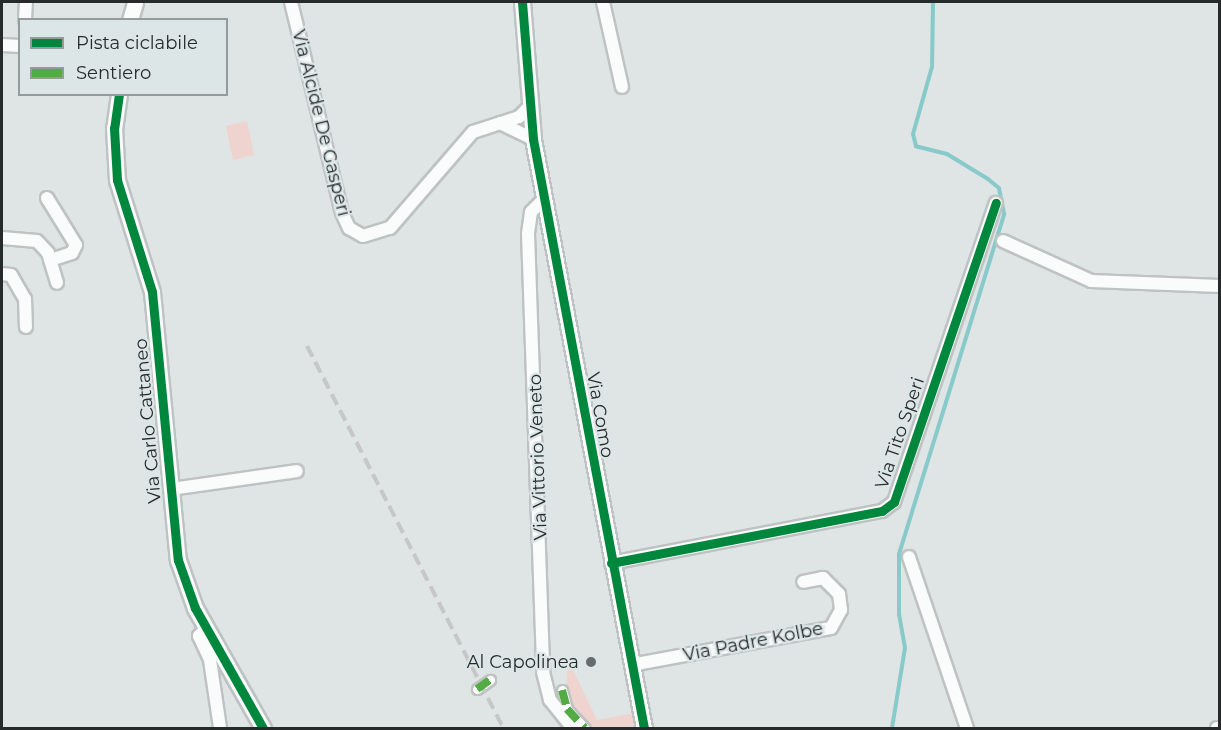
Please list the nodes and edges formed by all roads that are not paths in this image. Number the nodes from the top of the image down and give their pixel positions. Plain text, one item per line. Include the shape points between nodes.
1 (27, 2) edge
2 (135, 2) edge
3 (291, 2) edge
4 (522, 2) edge
5 (603, 2) edge
6 (25, 18) edge
7 (131, 18) edge
8 (2, 45) edge
9 (18, 46) edge
10 (622, 87) dead end
11 (119, 96) edge
12 (529, 107) junction
13 (496, 122) junction
14 (533, 139) junction
15 (47, 198) dead end
16 (544, 199) junction
17 (996, 203) dead end
18 (2, 238) edge
19 (1004, 241) dead end
20 (50, 260) junction
21 (2, 274) edge
22 (57, 282) dead end
23 (1220, 286) edge
24 (26, 327) dead end
25 (297, 471) dead end
26 (171, 489) junction
27 (909, 557) dead end
28 (611, 564) junction
29 (803, 582) dead end
30 (206, 629) junction
31 (632, 665) junction
32 (490, 680) dead end
33 (477, 689) dead end
34 (562, 690) dead end
35 (564, 722) edge
36 (220, 729) edge
37 (264, 729) edge
38 (573, 729) edge
39 (585, 729) edge
40 (644, 729) edge
41 (968, 729) edge

1 - 6 street
2 - 7 street
3 - 13 street, Via Alcide De Gasperi via 342,213 356,233 372,236 390,228 473,132
4 - 12 street, Via Como
5 - 10 street
8 - 9 street
11 - 26 street, Via Carlo Cattaneo via 114,128 117,180 152,292
12 - 13 street, Via Alcide De Gasperi via 519,117
12 - 14 street, Via Como
13 - 14 street
14 - 16 street, Via Como
15 - 20 street via 76,245 72,253
16 - 28 street, Via Como
16 - 35 street, Via Vittorio Veneto via 531,212 528,234 543,665 545,689
17 - 28 street, Via Tito Speri via 894,502 882,511
18 - 20 street via 36,241
19 - 23 street via 1091,281
20 - 22 street
21 - 24 street via 11,275 25,299
25 - 26 street
26 - 30 street, Via Carlo Cattaneo via 178,560
27 - 41 street
28 - 31 street, Via Como
29 - 31 street, Via Padre Kolbe via 823,578 839,594 841,610 831,628
30 - 36 street via 199,636 210,660
30 - 37 street, Via Carlo Cattaneo
31 - 40 street, Via Como
32 - 33 street
34 - 39 street via 567,709
35 - 38 street, Via Vittorio Veneto

